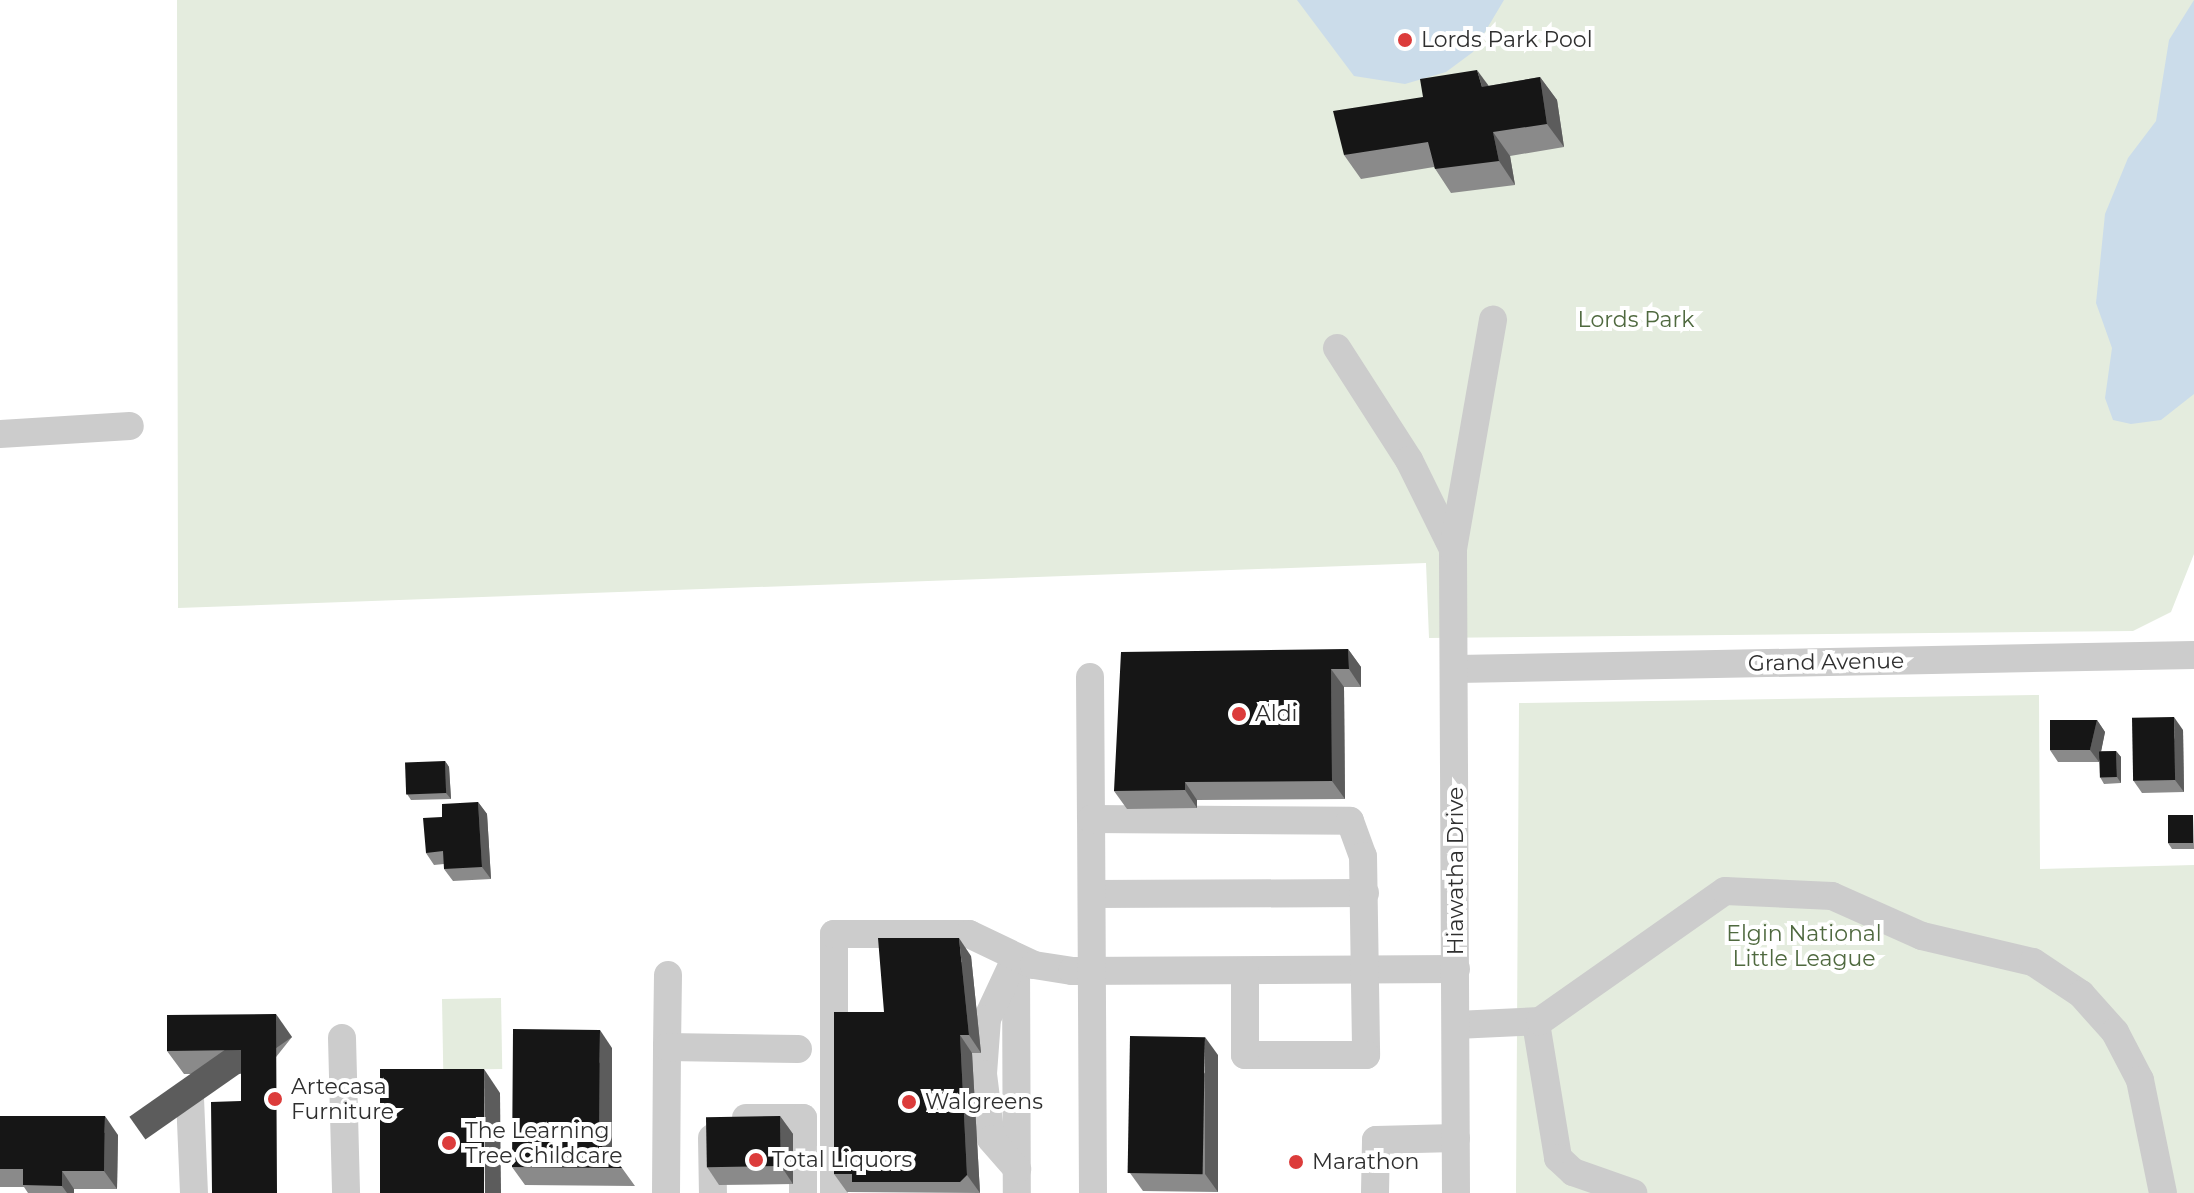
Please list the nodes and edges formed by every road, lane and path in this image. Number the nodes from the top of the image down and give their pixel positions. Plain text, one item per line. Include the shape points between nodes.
1 (1493, 319) dead end
2 (1337, 348) dead end
3 (130, 426) dead end
4 (0, 434) edge
5 (1453, 549) junction
6 (2192, 647) edge
7 (1457, 669) junction
8 (1090, 677) dead end
9 (1091, 819) junction
10 (1365, 893) junction
11 (1092, 894) junction
12 (1016, 957) junction
13 (1456, 969) junction
14 (1367, 970) junction
15 (1092, 971) junction
16 (1245, 971) junction
17 (668, 975) dead end
18 (1536, 1023) junction
19 (1456, 1025) junction
20 (342, 1038) dead end
21 (667, 1047) junction
22 (798, 1049) dead end
23 (190, 1098) dead end
24 (1456, 1138) junction
25 (1017, 1181) edge
26 (194, 1193) edge
27 (346, 1193) edge
28 (666, 1193) edge
29 (713, 1193) edge
30 (803, 1193) edge
31 (834, 1193) edge
32 (1093, 1193) edge
33 (1375, 1193) edge
34 (1456, 1193) edge
35 (1633, 1193) edge
36 (2163, 1193) edge

1 - 5 street, Hiawatha Drive
2 - 5 street, Hiawatha Drive via 1409,460
3 - 4 street
5 - 7 street, Hiawatha Drive
6 - 7 street, Grand Avenue
7 - 13 street, Hiawatha Drive
8 - 9 street
9 - 10 street via 1344,818 1362,846
9 - 11 street
10 - 11 street
10 - 14 street
11 - 15 street
12 - 15 street via 1042,968
12 - 25 street via 987,1019 983,1074 991,1139
12 - 31 street via 969,934 834,934
13 - 14 street
13 - 19 street, Hiawatha Drive
14 - 16 street
14 - 16 street via 1366,1055 1245,1055
15 - 16 street
15 - 32 street
17 - 21 street
18 - 19 street
18 - 35 street via 1558,1158 1573,1172
18 - 36 street via 1718,894 1755,888 1839,898 1922,936 2033,962 2081,994 2135,1068
19 - 24 street, Hiawatha Drive
20 - 27 street
21 - 22 street
21 - 28 street
23 - 26 street
24 - 33 street via 1376,1140
24 - 34 street, Hiawatha Drive
29 - 30 street via 712,1118 803,1118

